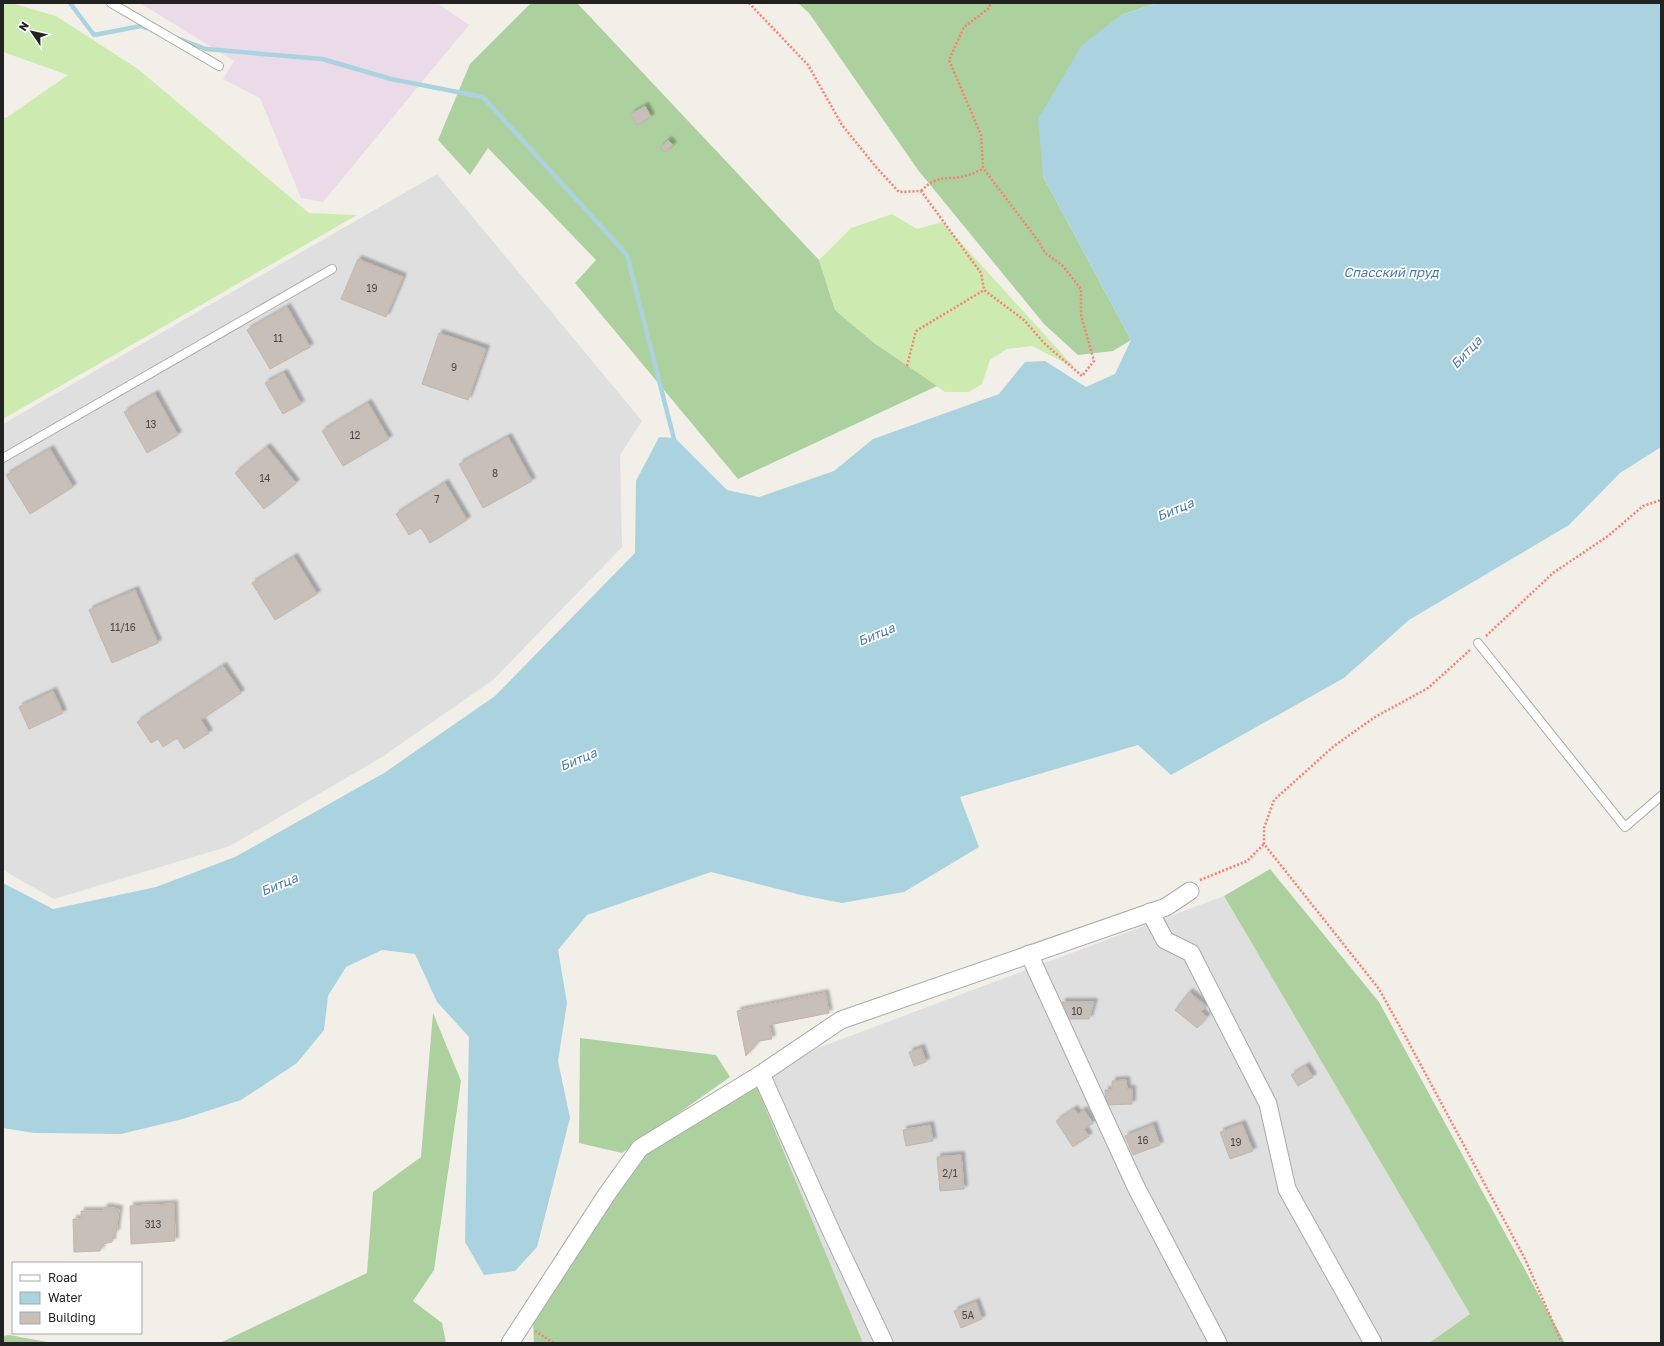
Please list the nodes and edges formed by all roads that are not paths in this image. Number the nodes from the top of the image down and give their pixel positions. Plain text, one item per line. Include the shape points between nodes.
1 (111, 3) edge
2 (219, 66) dead end
3 (332, 269) dead end
4 (3, 458) edge
5 (1478, 643) road end
6 (1661, 796) edge
7 (1194, 886) road end
8 (1150, 912) junction
9 (1029, 954) junction
10 (761, 1074) junction
11 (510, 1343) edge
12 (884, 1343) edge
13 (1218, 1343) edge
14 (1373, 1343) edge

1 - 2 lane
3 - 4 lane
5 - 6 lane via 1625,827
7 - 8 street via 1166,907
8 - 9 street
8 - 14 street via 1166,940 1191,953 1268,1104 1287,1189
9 - 10 street via 841,1020
9 - 13 street via 1136,1187
10 - 11 street via 640,1148
10 - 12 street

